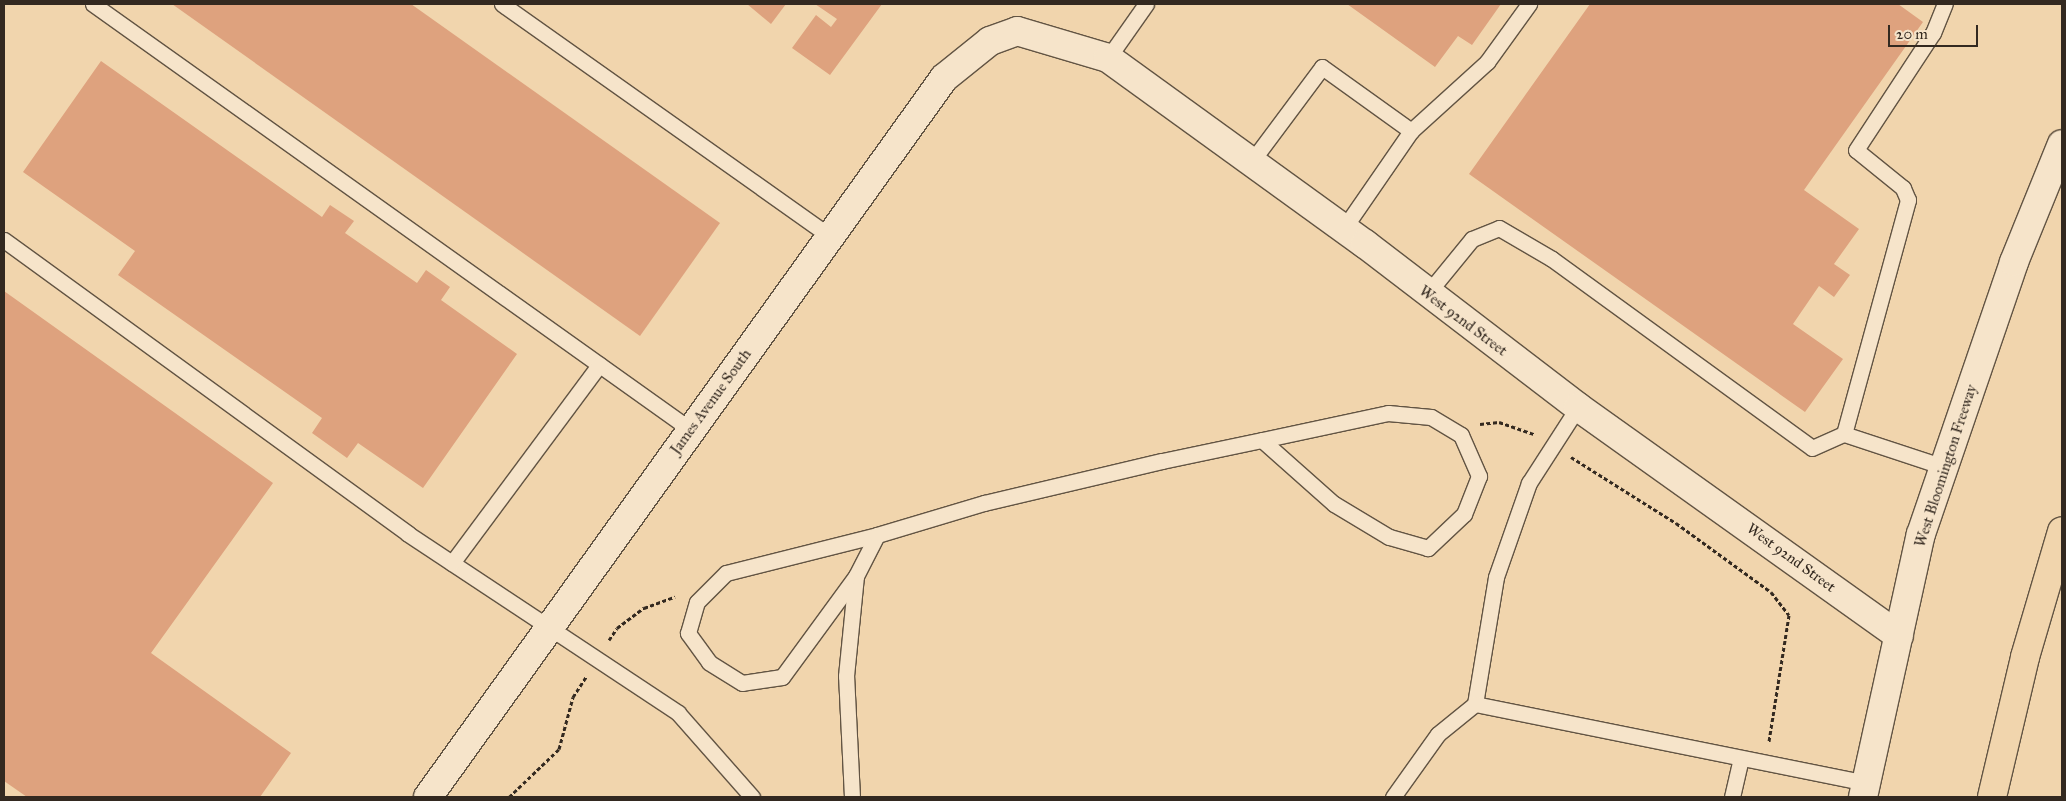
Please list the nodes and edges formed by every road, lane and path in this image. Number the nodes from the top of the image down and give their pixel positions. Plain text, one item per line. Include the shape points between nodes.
1 (93, 4) edge
2 (502, 4) edge
3 (1146, 4) edge
4 (1529, 4) edge
5 (1945, 4) edge
6 (1017, 31) joint
7 (1108, 58) junction
8 (1411, 131) junction
9 (2062, 144) edge
10 (1252, 161) junction
11 (1344, 228) junction
12 (830, 236) junction
13 (4, 240) edge
14 (1428, 294) junction
15 (599, 365) junction
16 (1578, 407) junction
17 (1470, 426) dead end
18 (691, 430) junction
19 (1844, 434) junction
20 (1262, 440) junction
21 (1553, 446) junction
22 (1944, 467) junction
23 (2062, 531) edge
24 (878, 535) junction
25 (452, 563) junction
26 (856, 576) junction
27 (685, 594) dead end
28 (550, 627) junction
29 (1899, 636) junction
30 (597, 659) junction
31 (1474, 704) junction
32 (1741, 758) junction
33 (1765, 763) junction
34 (1865, 790) edge
35 (428, 797) edge
36 (509, 797) edge
37 (752, 797) edge
38 (852, 797) edge
39 (1393, 797) edge
40 (1732, 797) edge
41 (1992, 797) edge

1 - 15 lane
2 - 12 lane
3 - 7 lane
4 - 8 lane via 1487,62
5 - 19 lane via 1933,33 1856,150 1903,188 1908,200
6 - 7 street, West 92nd Street
6 - 12 street, James Avenue South via 990,42 944,78
7 - 10 street, West 92nd Street
8 - 10 lane via 1322,67
8 - 11 lane
9 - 22 street, West Bloomington Freeway via 2014,262
10 - 11 street, West 92nd Street
11 - 14 street, West 92nd Street
12 - 18 street, James Avenue South
13 - 25 lane
14 - 16 street, West 92nd Street
14 - 19 lane via 1472,240 1499,228 1552,259 1812,448
15 - 18 lane
15 - 25 lane
16 - 21 lane
16 - 29 street, West 92nd Street
17 - 21 path via 1499,422 1525,428
18 - 28 street, James Avenue South
19 - 22 lane
20 - 20 lane via 1388,413 1431,416 1461,435 1479,476 1464,514 1428,548 1389,537 1334,504
20 - 24 lane via 984,503
21 - 31 lane via 1528,483 1496,577
21 - 33 path via 1676,523 1771,592 1789,615
22 - 29 street, West Bloomington Freeway via 1921,534
23 - 41 highway via 2025,658
24 - 26 lane
24 - 26 lane via 726,572 697,602 688,633 708,662 742,683 782,677
25 - 28 lane
26 - 38 lane via 846,676
27 - 30 path via 644,608 616,628
28 - 30 lane
28 - 35 street, James Avenue South
29 - 34 street, West Bloomington Freeway
30 - 36 path via 573,697 559,749
30 - 37 lane via 678,713
31 - 32 lane
31 - 39 lane via 1438,734
32 - 33 lane
32 - 40 lane
33 - 34 lane

